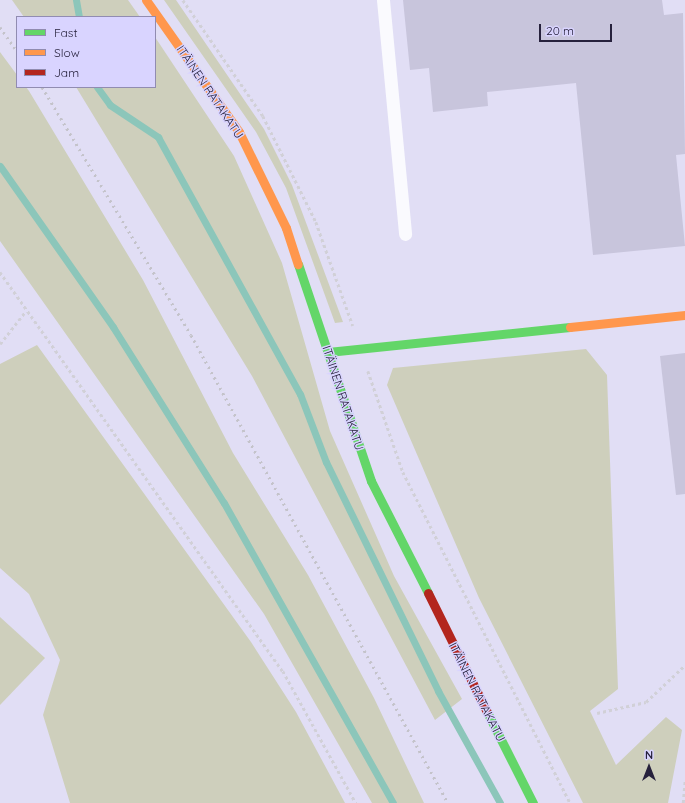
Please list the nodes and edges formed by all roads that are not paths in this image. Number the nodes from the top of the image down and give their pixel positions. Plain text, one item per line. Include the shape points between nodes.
1 (146, 0) edge
2 (383, 0) edge
3 (405, 234) dead end
4 (685, 315) edge
5 (328, 352) junction
6 (533, 803) edge

1 - 5 street, ITÄINEN RATAKATU via 239,132 286,228
2 - 3 lane
4 - 5 street
5 - 6 street, ITÄINEN RATAKATU via 371,481

